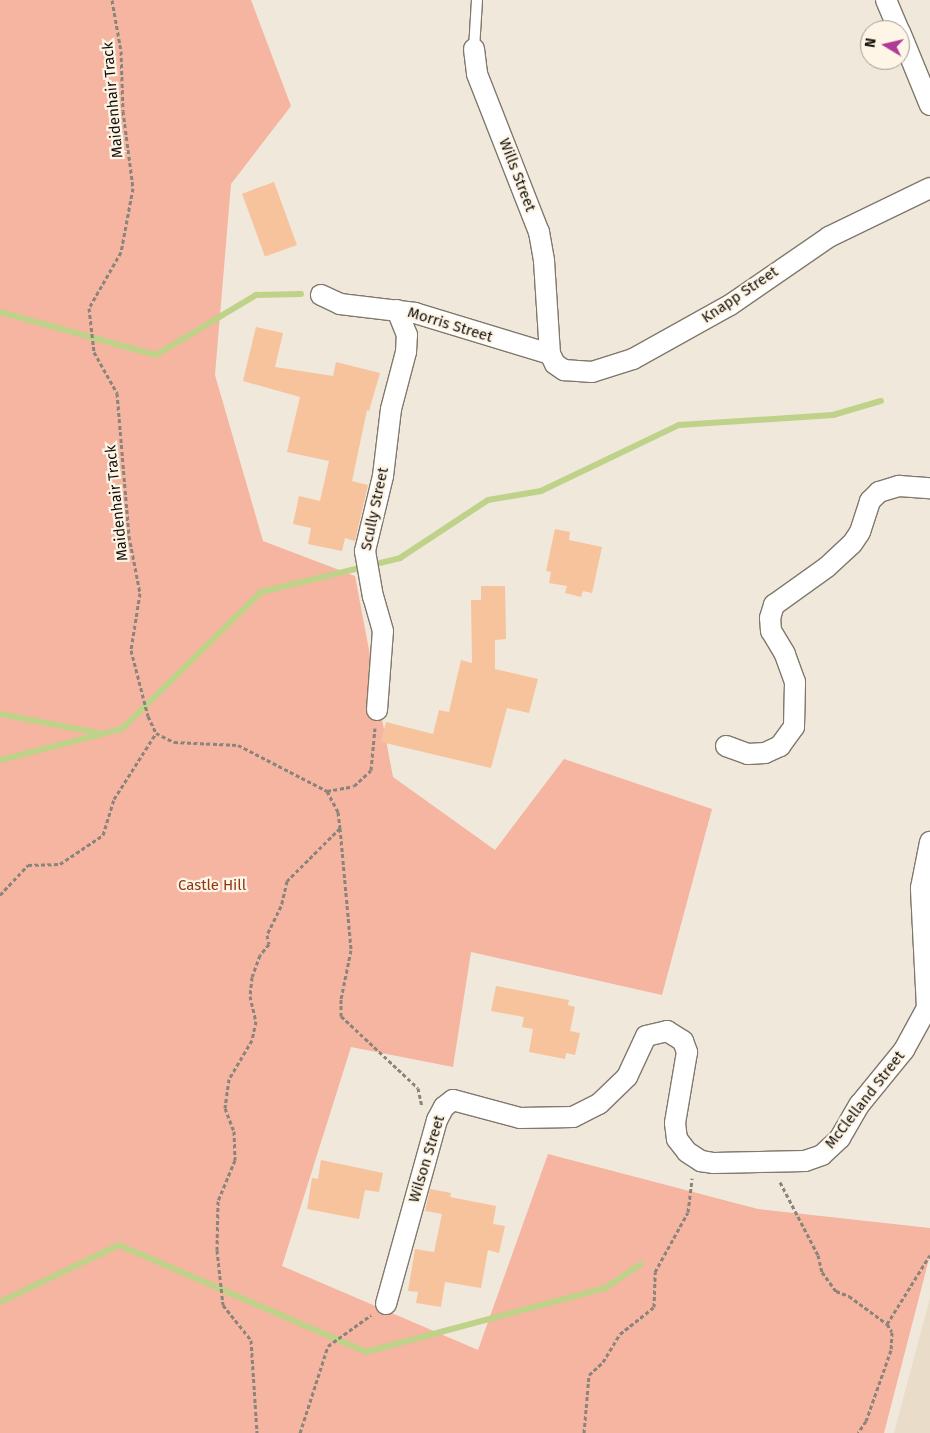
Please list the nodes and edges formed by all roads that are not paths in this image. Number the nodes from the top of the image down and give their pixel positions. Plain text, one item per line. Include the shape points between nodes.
1 (477, 0) edge
2 (886, 0) edge
3 (895, 20) edge
4 (474, 49) joint
5 (910, 56) edge
6 (930, 105) edge
7 (930, 188) edge
8 (321, 295) dead end
9 (397, 310) junction
10 (446, 323) junction
11 (406, 352) junction
12 (550, 354) junction
13 (930, 488) edge
14 (376, 710) road end
15 (726, 746) dead end
16 (930, 842) edge
17 (930, 1000) edge
18 (770, 1161) joint
19 (386, 1304) road end

1 - 4 lane, Wills Street
2 - 3 street
4 - 12 street, Wills Street via 476,74 539,232
5 - 6 street
7 - 12 street, Knapp Street via 828,237 730,305 633,359 602,370 571,371 557,367
8 - 9 street, Morris Street via 332,302
9 - 10 street, Morris Street
9 - 11 street, Scully Street via 407,335
10 - 11 street via 417,332
10 - 12 street, Morris Street
11 - 14 street, Scully Street via 391,409 383,476 365,558 383,631
13 - 15 street via 892,487 875,495 852,544 827,567 774,605 771,631 785,654 795,682 794,727 780,746 764,753 748,754
16 - 17 street, McClelland Street via 921,888
17 - 18 street, McClelland Street via 904,1050 860,1104 840,1138 822,1155 804,1161
18 - 19 street, Wilson Street via 714,1163 694,1157 681,1146 676,1133 686,1045 667,1031 646,1036 627,1077 599,1104 581,1114 548,1120 520,1118 457,1100 444,1107 437,1120

